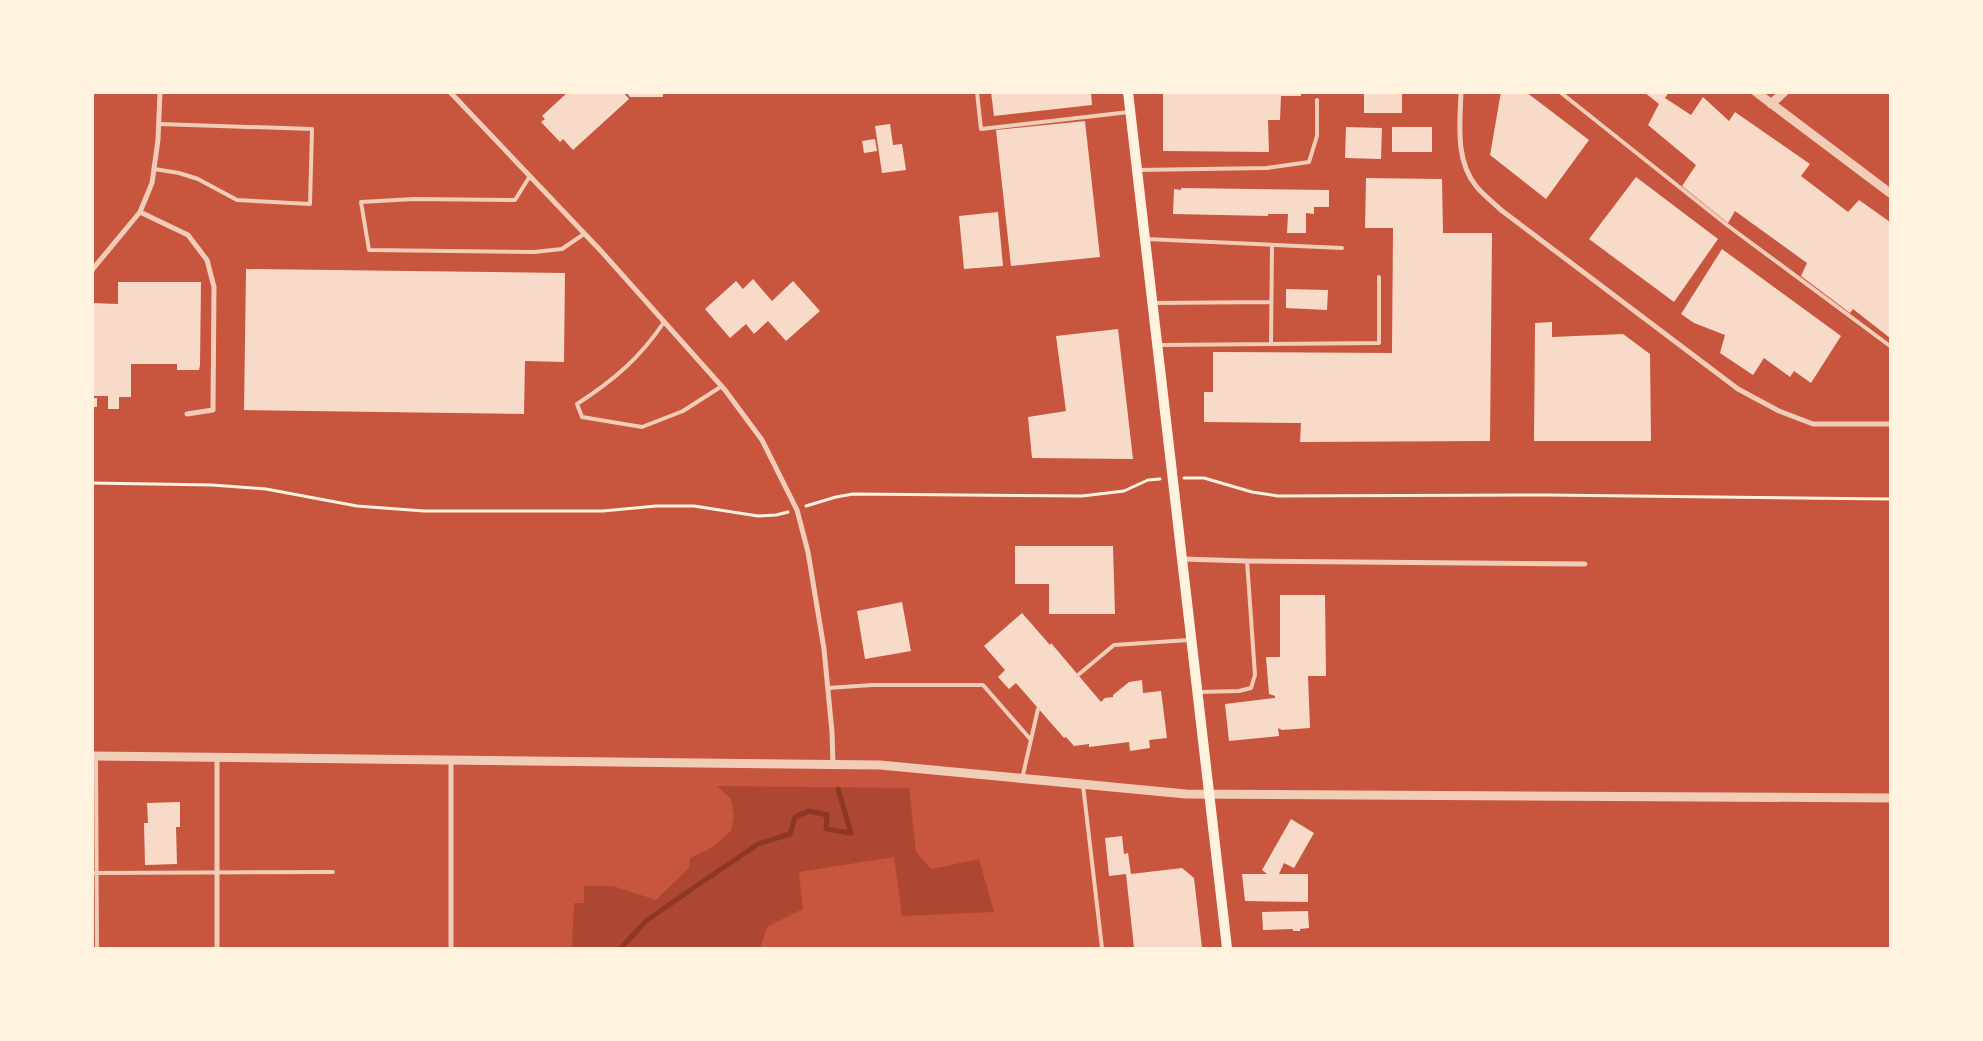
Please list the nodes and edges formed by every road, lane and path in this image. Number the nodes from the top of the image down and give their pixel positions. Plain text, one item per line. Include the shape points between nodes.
1 (160, 92) edge
2 (450, 92) edge
3 (977, 92) edge
4 (1128, 92) edge
5 (1461, 92) edge
6 (1560, 92) edge
7 (1756, 92) edge
8 (1784, 92) edge
9 (1317, 100) dead end
10 (1771, 104) junction
11 (1130, 112) junction
12 (159, 124) junction
13 (154, 169) junction
14 (1138, 170) junction
15 (530, 176) junction
16 (1890, 193) edge
17 (140, 212) junction
18 (584, 234) junction
19 (1146, 240) junction
20 (1272, 245) junction
21 (1342, 248) dead end
22 (92, 270) edge
23 (1380, 277) dead end
24 (1271, 302) junction
25 (1154, 303) junction
26 (664, 322) junction
27 (1271, 344) junction
28 (1158, 345) junction
29 (1890, 346) edge
30 (722, 386) junction
31 (187, 414) dead end
32 (1890, 424) edge
33 (1193, 478) dead end
34 (1148, 480) dead end
35 (92, 483) edge
36 (1890, 499) edge
37 (805, 507) dead end
38 (786, 513) dead end
39 (1182, 558) junction
40 (1247, 561) junction
41 (1585, 564) dead end
42 (1192, 640) junction
43 (1078, 675) dead end
44 (828, 688) junction
45 (1197, 692) junction
46 (1038, 709) dead end
47 (1031, 740) junction
48 (94, 756) edge
49 (217, 756) junction
50 (451, 759) junction
51 (833, 764) junction
52 (1022, 779) junction
53 (1083, 785) junction
54 (1209, 794) junction
55 (1890, 798) edge
56 (217, 872) junction
57 (333, 872) dead end
58 (95, 873) edge
59 (97, 948) edge
60 (217, 948) edge
61 (450, 948) edge
62 (1102, 948) edge
63 (1227, 948) edge

1 - 12 street
2 - 15 street
3 - 11 lane via 981,129
4 - 11 main road
5 - 32 street via 1463,161 1475,185 1501,210 1738,389 1779,411 1813,424
6 - 29 lane via 1727,225
7 - 10 street
8 - 10 street
9 - 14 lane via 1317,136 1309,162 1267,168
10 - 16 street
11 - 14 main road
12 - 13 street
12 - 13 lane via 312,129 310,204 237,200 198,180
13 - 17 street
14 - 19 main road
15 - 18 street
15 - 18 lane via 515,200 361,202 368,250 534,252 562,249
17 - 22 street
17 - 31 street via 188,235 207,260 214,287 213,410
18 - 26 street
19 - 20 lane
19 - 25 main road
20 - 21 lane
20 - 24 lane
23 - 27 lane via 1379,343
24 - 25 lane
24 - 27 lane
25 - 28 main road
26 - 30 street
26 - 30 lane via 650,343 610,382 577,404 582,418 642,427 683,411
27 - 28 lane
28 - 39 main road
30 - 44 street via 762,440 796,510 816,595
33 - 36 path via 1216,480 1252,492 1278,496
34 - 37 path via 1124,491 1104,495 853,494
35 - 38 path via 266,489 357,506 424,511 578,512 694,506 758,516
39 - 40 street
39 - 42 main road
40 - 41 street
40 - 45 lane via 1255,674 1251,688
42 - 43 lane via 1114,645
42 - 45 main road
44 - 47 lane via 872,684 983,685
44 - 51 street
45 - 54 main road
46 - 47 lane
47 - 52 lane
48 - 49 street
48 - 58 lane
49 - 50 street
49 - 56 street
50 - 51 street
50 - 61 street
51 - 52 street via 911,767
52 - 53 street
53 - 54 street
53 - 62 lane
54 - 55 street
54 - 63 main road
56 - 57 lane
56 - 58 lane
56 - 60 street
58 - 59 lane

